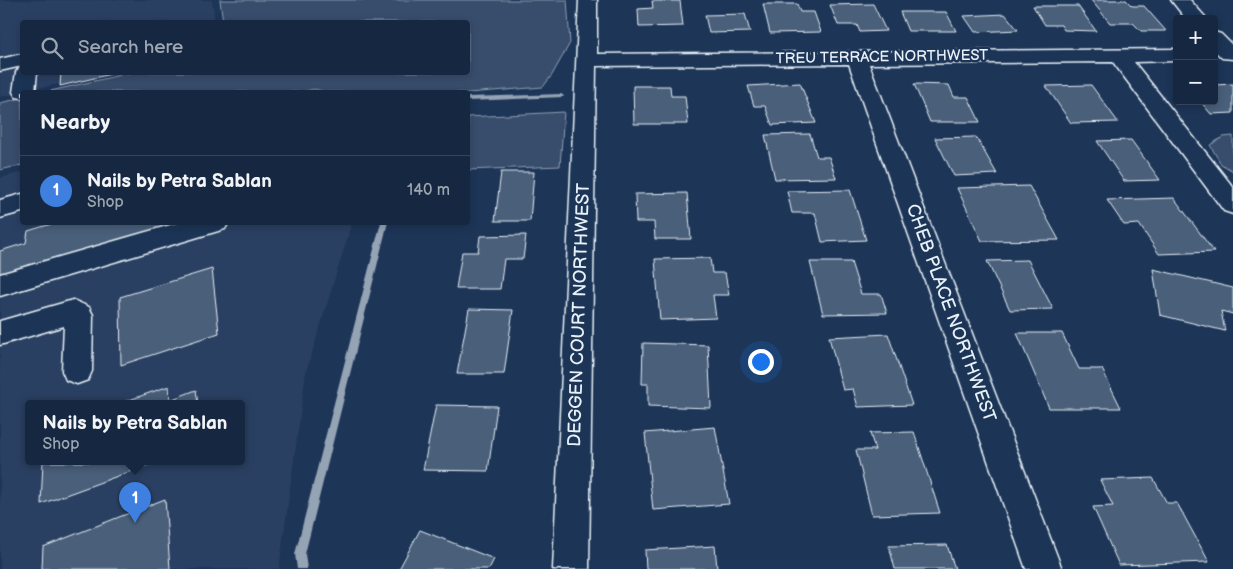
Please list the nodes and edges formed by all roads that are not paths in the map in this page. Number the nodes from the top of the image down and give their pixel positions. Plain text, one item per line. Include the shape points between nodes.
1 (588, 0) edge
2 (1180, 0) edge
3 (1193, 15) edge
4 (1173, 55) edge
5 (1120, 56) junction
6 (857, 58) junction
7 (20, 60) edge
8 (587, 60) junction
9 (0, 65) edge
10 (27, 75) edge
11 (24, 90) edge
12 (20, 204) edge
13 (1233, 205) edge
14 (0, 209) edge
15 (206, 225) edge
16 (0, 286) edge
17 (0, 333) edge
18 (77, 371) dead end
19 (571, 569) edge
20 (1044, 569) edge

1 - 8 street, DEGGEN COURT NORTHWEST
2 - 3 street
4 - 5 street, TREU TERRACE NORTHWEST
5 - 6 street, TREU TERRACE NORTHWEST
5 - 13 street
6 - 8 street, TREU TERRACE NORTHWEST
6 - 20 street, CHEB PLACE NORTHWEST
7 - 9 street
8 - 19 street, DEGGEN COURT NORTHWEST
10 - 11 street
12 - 14 street
15 - 16 street
17 - 18 street via 73,312 79,315

